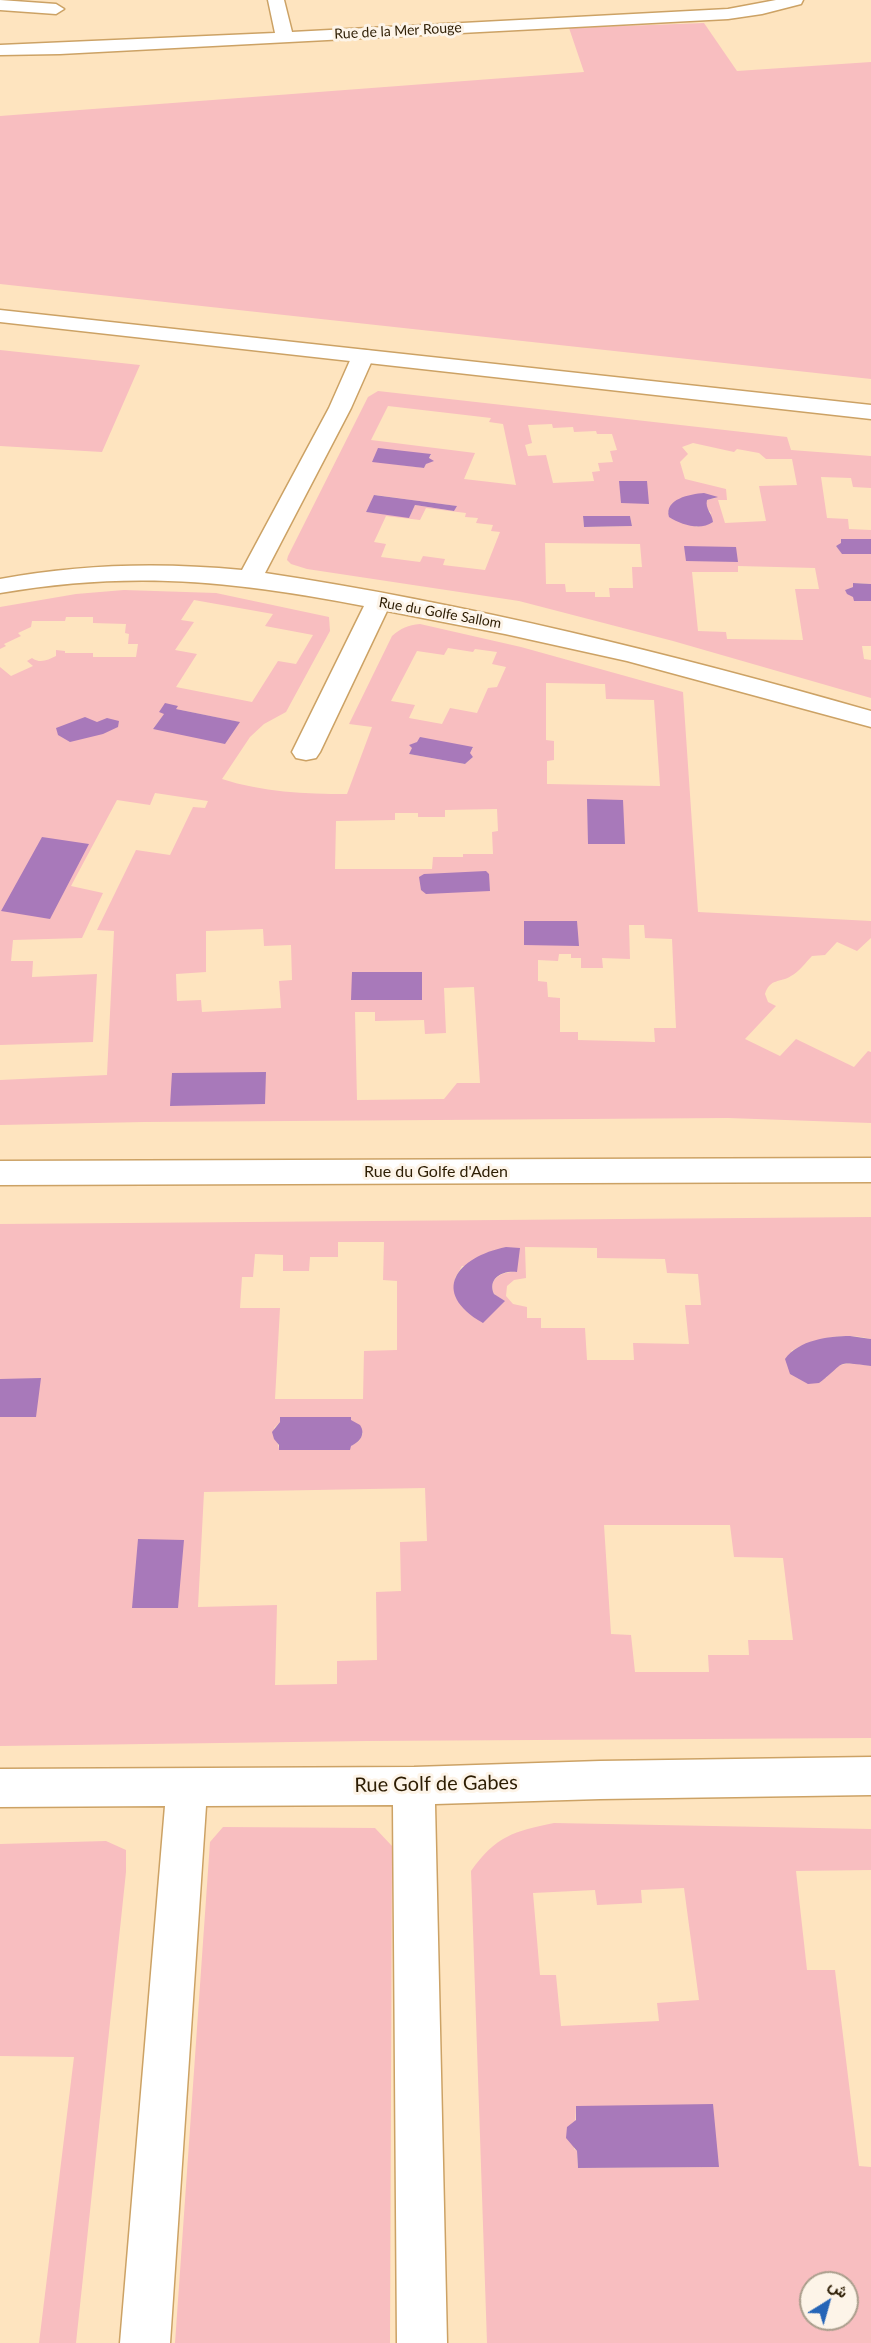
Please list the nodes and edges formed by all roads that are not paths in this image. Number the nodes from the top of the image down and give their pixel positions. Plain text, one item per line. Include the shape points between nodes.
1 (276, 0) edge
2 (795, 0) edge
3 (56, 4) edge
4 (0, 5) edge
5 (285, 37) junction
6 (60, 49) junction
7 (0, 50) edge
8 (0, 316) edge
9 (363, 356) junction
10 (871, 412) edge
11 (250, 578) junction
12 (0, 586) edge
13 (379, 602) junction
14 (871, 719) edge
15 (306, 752) dead end
16 (871, 1170) edge
17 (0, 1173) edge
18 (871, 1776) edge
19 (414, 1786) junction
20 (187, 1787) junction
21 (0, 1788) edge
22 (145, 2343) edge
23 (422, 2343) edge

1 - 5 street
2 - 5 street, Rue de la Mer Rouge via 728,14
3 - 4 street
3 - 6 street
5 - 6 street, Rue de la Mer Rouge
6 - 7 street, Rue de la Mer Rouge
8 - 9 street
9 - 10 street
9 - 11 street via 335,418
11 - 12 street, Rue du Golfe Sallom via 143,570 57,576
11 - 13 street, Rue du Golfe Sallom
13 - 14 street, Rue du Golfe Sallom via 590,643
13 - 15 street
16 - 17 street, Rue du Golfe d'Aden
18 - 19 street, Rue Golf de Gabes
19 - 20 street, Rue Golf de Gabes
19 - 23 street
20 - 21 street, Rue Golf de Gabes
20 - 22 street

